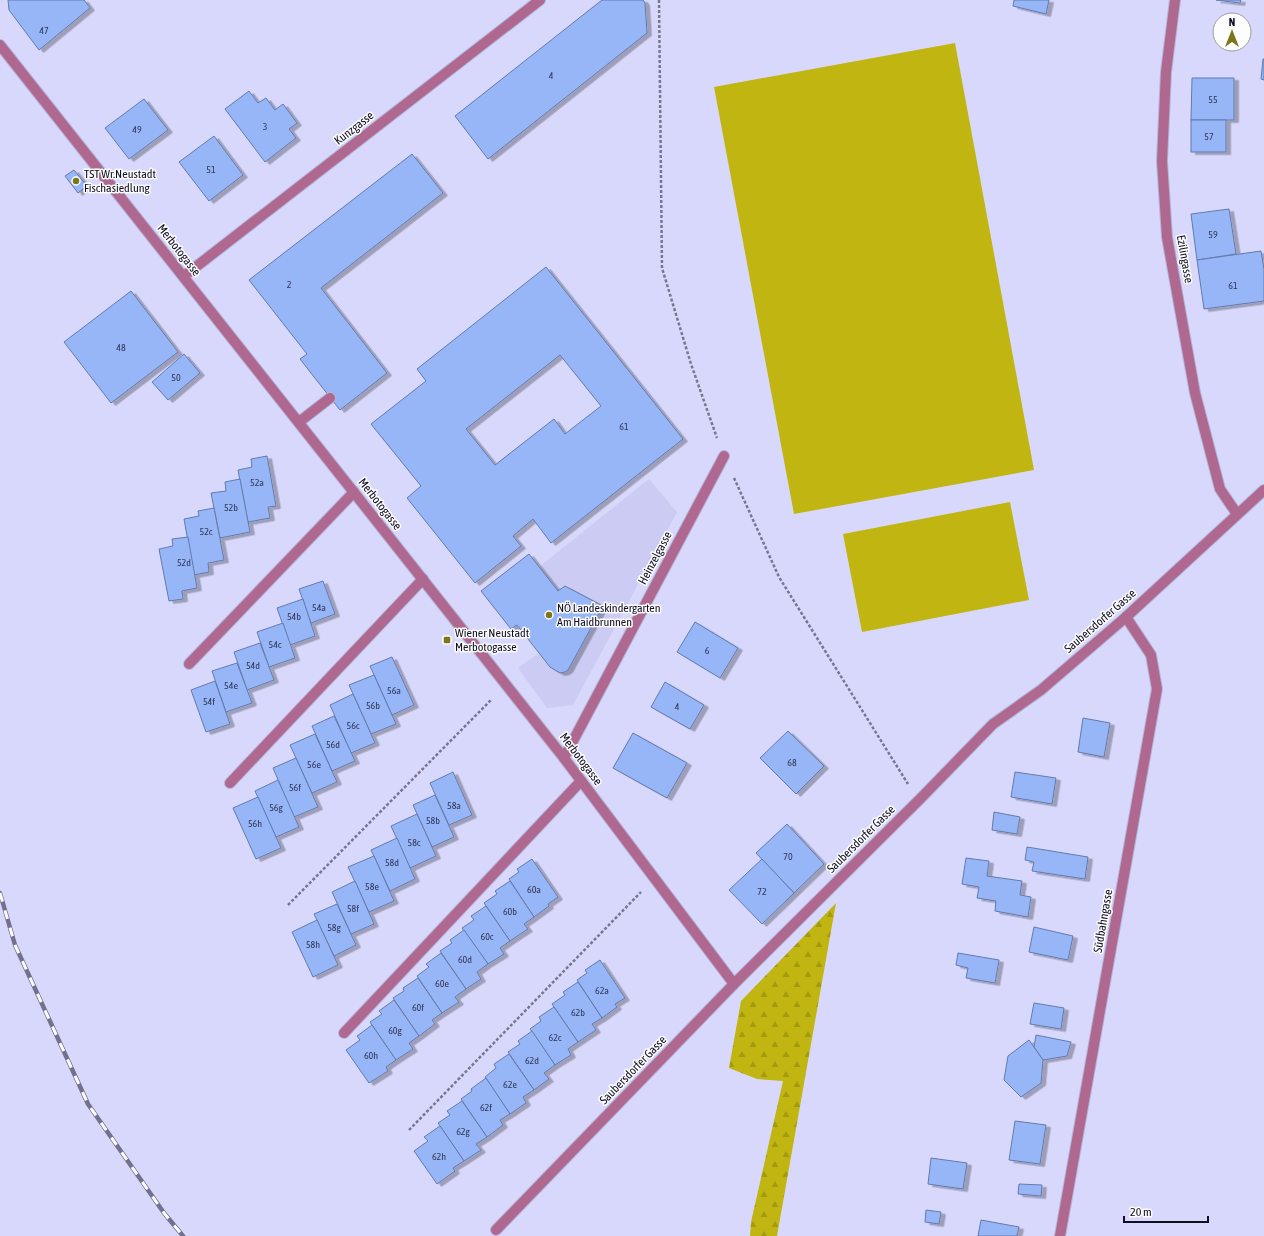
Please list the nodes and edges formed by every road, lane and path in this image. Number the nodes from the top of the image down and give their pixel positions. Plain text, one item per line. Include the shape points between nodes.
1 (540, 0) edge
2 (659, 0) edge
3 (1175, 0) edge
4 (0, 45) edge
5 (184, 276) junction
6 (330, 398) dead end
7 (298, 422) junction
8 (724, 456) junction
9 (1264, 490) edge
10 (354, 492) junction
11 (1237, 514) junction
12 (423, 579) junction
13 (1126, 617) junction
14 (190, 664) dead end
15 (506, 684) junction
16 (564, 758) junction
17 (582, 781) junction
18 (230, 783) dead end
19 (921, 798) junction
20 (654, 878) junction
21 (288, 905) dead end
22 (734, 984) junction
23 (344, 1033) dead end
24 (409, 1130) dead end
25 (496, 1230) dead end
26 (1060, 1236) edge

1 - 5 street, Kunzgasse
2 - 8 path via 662,268 691,364
3 - 11 street, Ezilingasse via 1166,72 1162,161 1167,237 1195,393 1220,489
4 - 5 street, Merbotogasse
5 - 7 street, Merbotogasse
6 - 7 street
7 - 10 street, Merbotogasse
8 - 16 street, Heinzelgasse
8 - 19 path via 779,577 910,786
9 - 11 street, Saubersdorfer Gasse
10 - 12 street, Merbotogasse
10 - 14 street
11 - 13 street, Saubersdorfer Gasse
12 - 15 street, Merbotogasse
12 - 18 street
13 - 19 street, Saubersdorfer Gasse via 1041,690 993,724
13 - 26 street, Südbahngasse via 1151,655 1157,689
15 - 16 street, Merbotogasse
15 - 21 path
16 - 17 street, Merbotogasse
17 - 20 street, Merbotogasse
17 - 23 street
19 - 22 street, Saubersdorfer Gasse
20 - 22 street, Merbotogasse
20 - 24 path
22 - 25 street, Saubersdorfer Gasse

